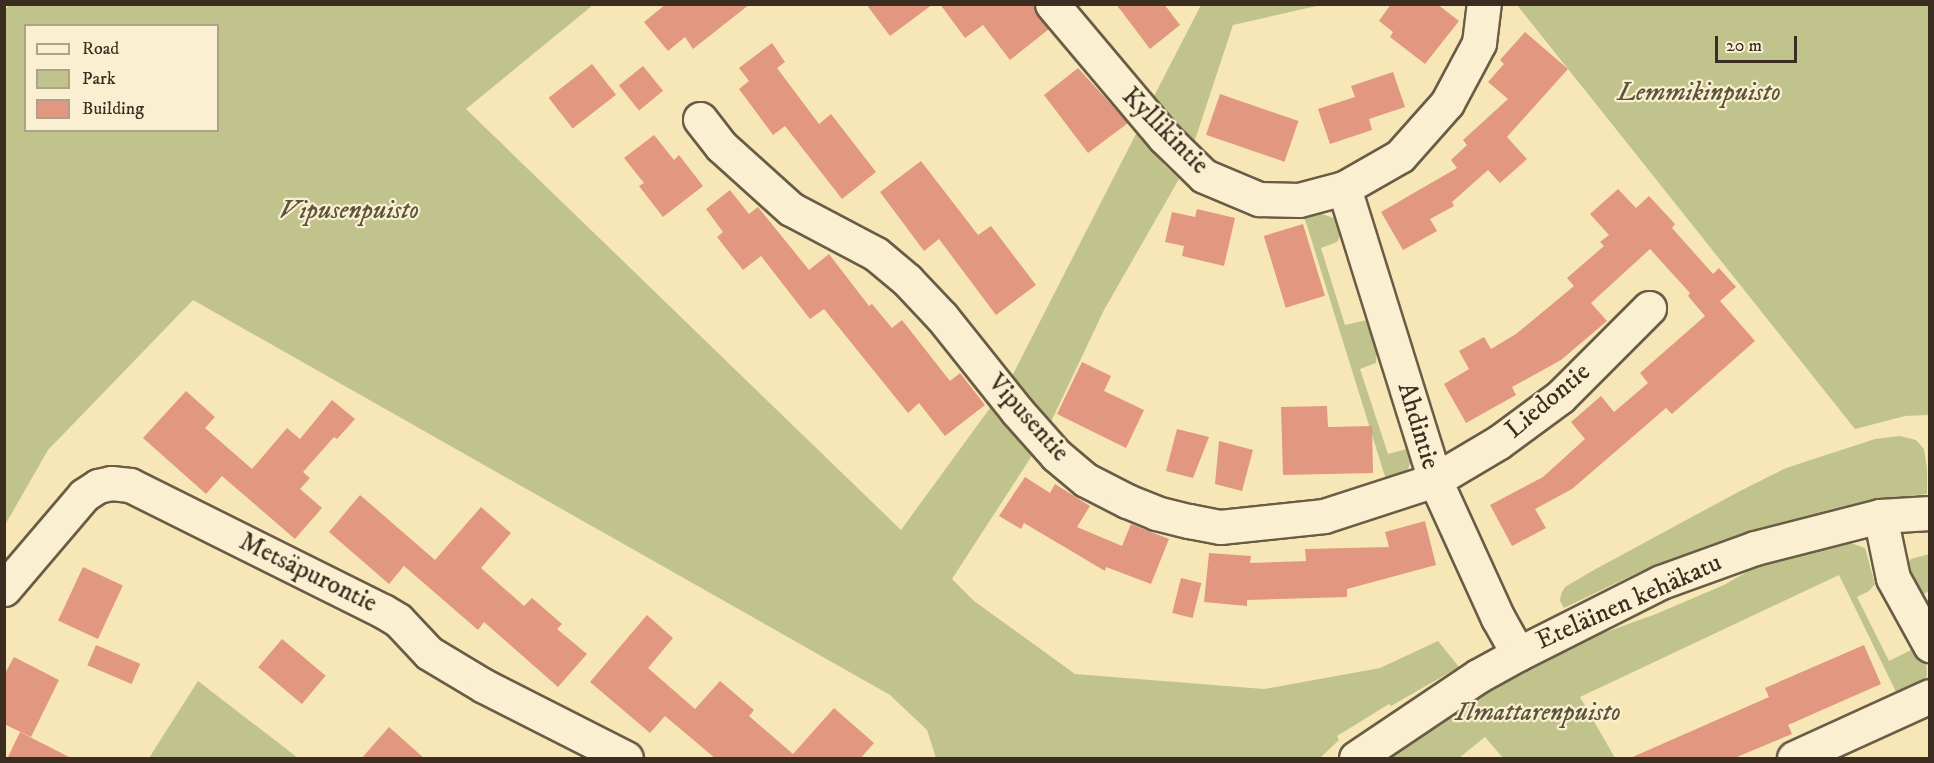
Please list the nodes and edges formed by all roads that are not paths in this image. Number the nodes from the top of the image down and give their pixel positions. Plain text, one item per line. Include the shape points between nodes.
1 (1052, 4) edge
2 (1484, 4) edge
3 (699, 118) dead end
4 (1344, 188) junction
5 (1649, 308) dead end
6 (1435, 480) junction
7 (1929, 513) edge
8 (1880, 516) junction
9 (4, 589) edge
10 (1929, 645) edge
11 (1518, 654) junction
12 (1929, 696) edge
13 (626, 759) edge
14 (1356, 759) edge
15 (1794, 759) edge

1 - 4 street, Kyllikintie via 1165,138 1204,176 1259,199 1299,200
2 - 4 street, Kyllikintie via 1479,43 1446,103 1400,156
3 - 6 street, Vipusentie via 721,146 791,209 876,254 907,280 1056,454 1086,480 1127,501 1156,513 1220,527 1324,516
4 - 6 street, Ahdintie
5 - 6 street, Liedontie via 1560,397 1500,442
6 - 11 street, Ahdintie
7 - 8 street, Eteläinen kehäkatu
8 - 10 street via 1893,578
8 - 11 street, Eteläinen kehäkatu via 1703,565
9 - 13 street, Metsäpurontie via 84,495 105,484 130,485 383,611 398,620 429,653 447,664
11 - 14 street, Eteläinen kehäkatu via 1478,676
12 - 15 street

